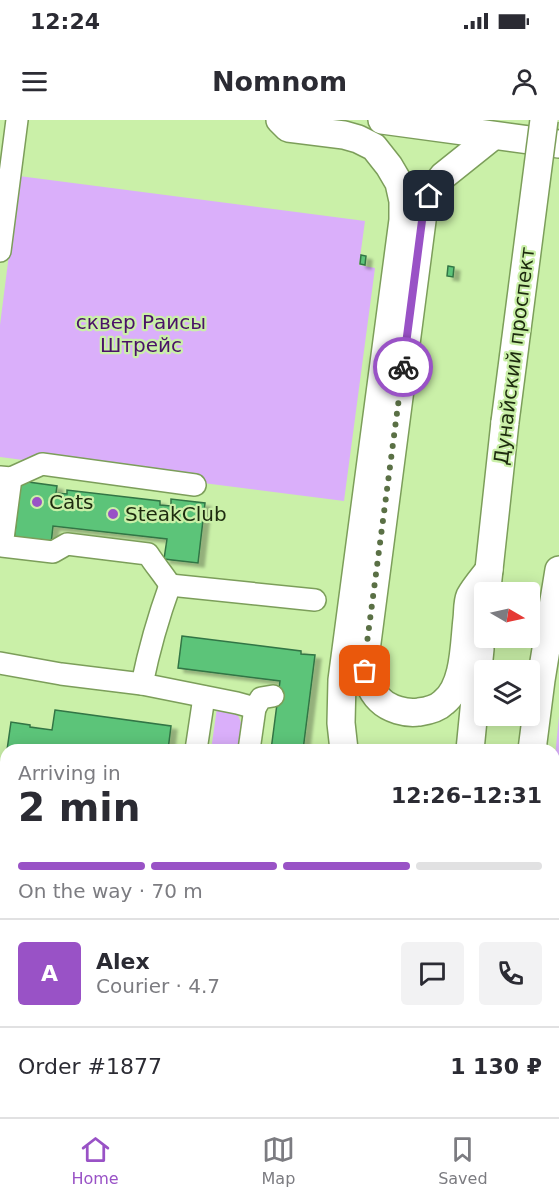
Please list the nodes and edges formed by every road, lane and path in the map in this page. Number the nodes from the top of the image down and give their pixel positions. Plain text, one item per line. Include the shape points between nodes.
1 (17, 120) edge
2 (280, 120) edge
3 (382, 120) edge
4 (544, 120) edge
5 (494, 135) junction
6 (559, 144) edge
7 (0, 251) edge
8 (5, 478) edge
9 (195, 485) dead end
10 (559, 571) edge
11 (488, 581) edge
12 (170, 585) junction
13 (315, 600) dead end
14 (480, 648) edge
15 (0, 663) edge
16 (142, 684) junction
17 (273, 696) dead end
18 (204, 697) junction
19 (255, 708) junction
20 (197, 744) edge
21 (250, 744) edge
22 (343, 744) edge
23 (471, 744) edge
24 (533, 744) edge

1 - 7 street
2 - 22 main road via 288,128 344,135 374,147 399,183 403,201 342,680
3 - 5 main road
4 - 11 main road, Дунайский проспект, bridge
5 - 6 main road
5 - 11 main road via 436,183 423,213 365,658 368,684 385,705 415,713 429,710 444,702 456,688 469,598
8 - 9 street via 42,465
8 - 12 street via 2,546 54,552 67,544 148,554
10 - 24 main road
12 - 13 street
12 - 16 street via 156,622
14 - 23 main road
15 - 16 street
16 - 18 street
17 - 19 street via 261,698
18 - 19 street
18 - 20 street
19 - 21 street

